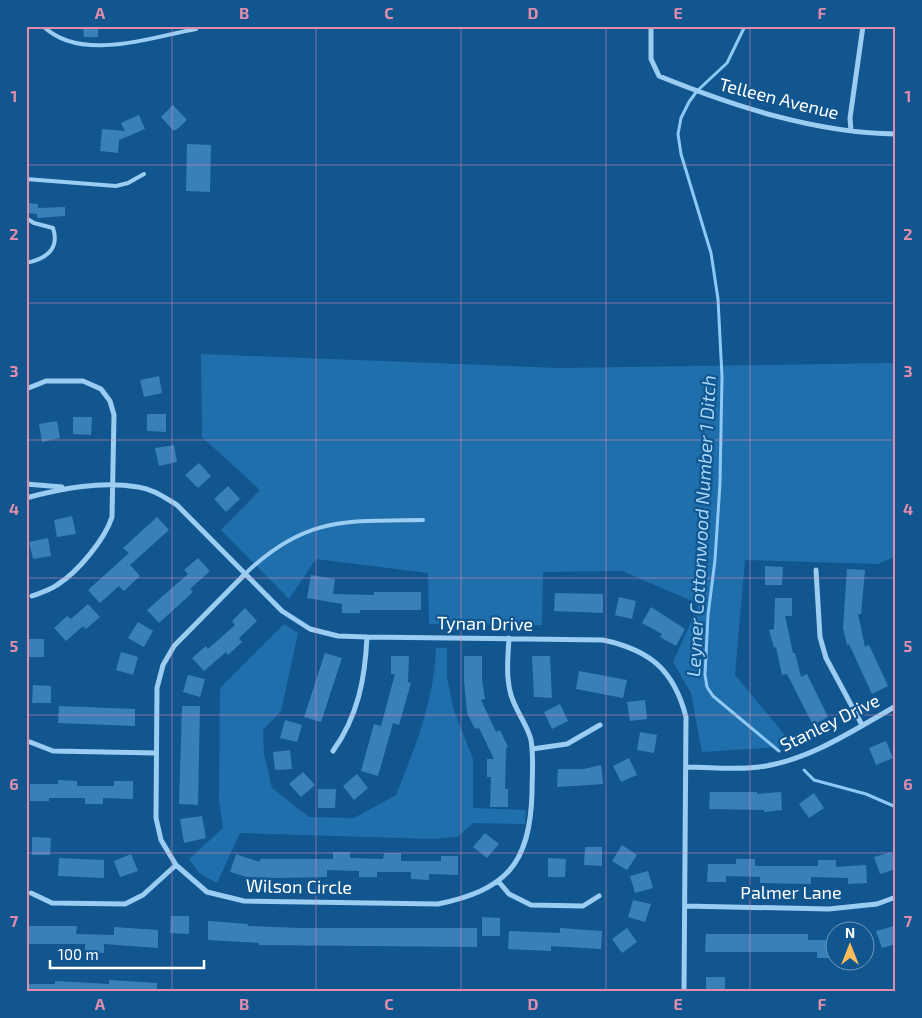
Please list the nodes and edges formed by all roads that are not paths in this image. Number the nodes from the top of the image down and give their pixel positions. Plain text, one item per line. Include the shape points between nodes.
1 (42, 26) edge
2 (651, 26) edge
3 (863, 26) edge
4 (196, 29) dead end
5 (851, 131) junction
6 (896, 134) edge
7 (144, 174) dead end
8 (26, 179) edge
9 (26, 218) edge
10 (26, 263) edge
11 (26, 389) edge
12 (26, 484) edge
13 (113, 485) junction
14 (67, 487) junction
15 (26, 498) edge
16 (423, 520) dead end
17 (816, 570) dead end
18 (245, 574) junction
19 (32, 596) dead end
20 (367, 637) junction
21 (509, 638) junction
22 (896, 706) edge
23 (600, 725) dead end
24 (862, 725) junction
25 (30, 742) dead end
26 (532, 749) junction
27 (333, 751) dead end
28 (156, 753) junction
29 (686, 767) junction
30 (176, 865) junction
31 (498, 881) junction
32 (31, 894) dead end
33 (599, 896) dead end
34 (896, 897) edge
35 (685, 906) junction
36 (684, 992) edge

1 - 4 lane via 54,37 96,45 120,44
2 - 5 street, Telleen Avenue via 652,59 659,76 776,116
3 - 5 street
5 - 6 street, Telleen Avenue
7 - 8 lane via 116,186
9 - 10 lane via 53,228 55,236 54,247 48,254 39,261
11 - 13 street via 46,381 83,381 101,389 110,401 114,415
12 - 14 street
13 - 14 street, Tynan Drive
13 - 18 street, Tynan Drive via 140,487 177,505
13 - 19 street via 112,516 98,545 58,584
14 - 15 street, Tynan Drive
16 - 18 lane via 346,521 310,530 268,553
17 - 24 street via 826,658
18 - 20 street, Tynan Drive via 282,611 310,629 338,636
18 - 28 street, Wilson Circle via 174,646 163,665 158,688
20 - 21 street, Tynan Drive
20 - 27 street via 360,700 346,734
21 - 26 street, Wilson Circle via 510,693
21 - 29 street, Tynan Drive via 603,640 624,644 661,666 674,683 682,703 686,725
22 - 24 street, Stanley Drive
23 - 26 street via 567,744
24 - 29 street, Stanley Drive via 807,753 777,764
25 - 28 street via 53,751
26 - 31 street, Wilson Circle via 529,834 523,850
28 - 30 street, Wilson Circle via 156,818 161,840
29 - 35 street, Tynan Drive
30 - 31 street, Wilson Circle via 208,892 244,901 438,904 468,898
30 - 32 street via 143,895 125,904 52,903
31 - 33 street via 509,894 532,904 583,906
34 - 35 street, Palmer Lane via 877,904 838,908
35 - 36 street, Tynan Drive

